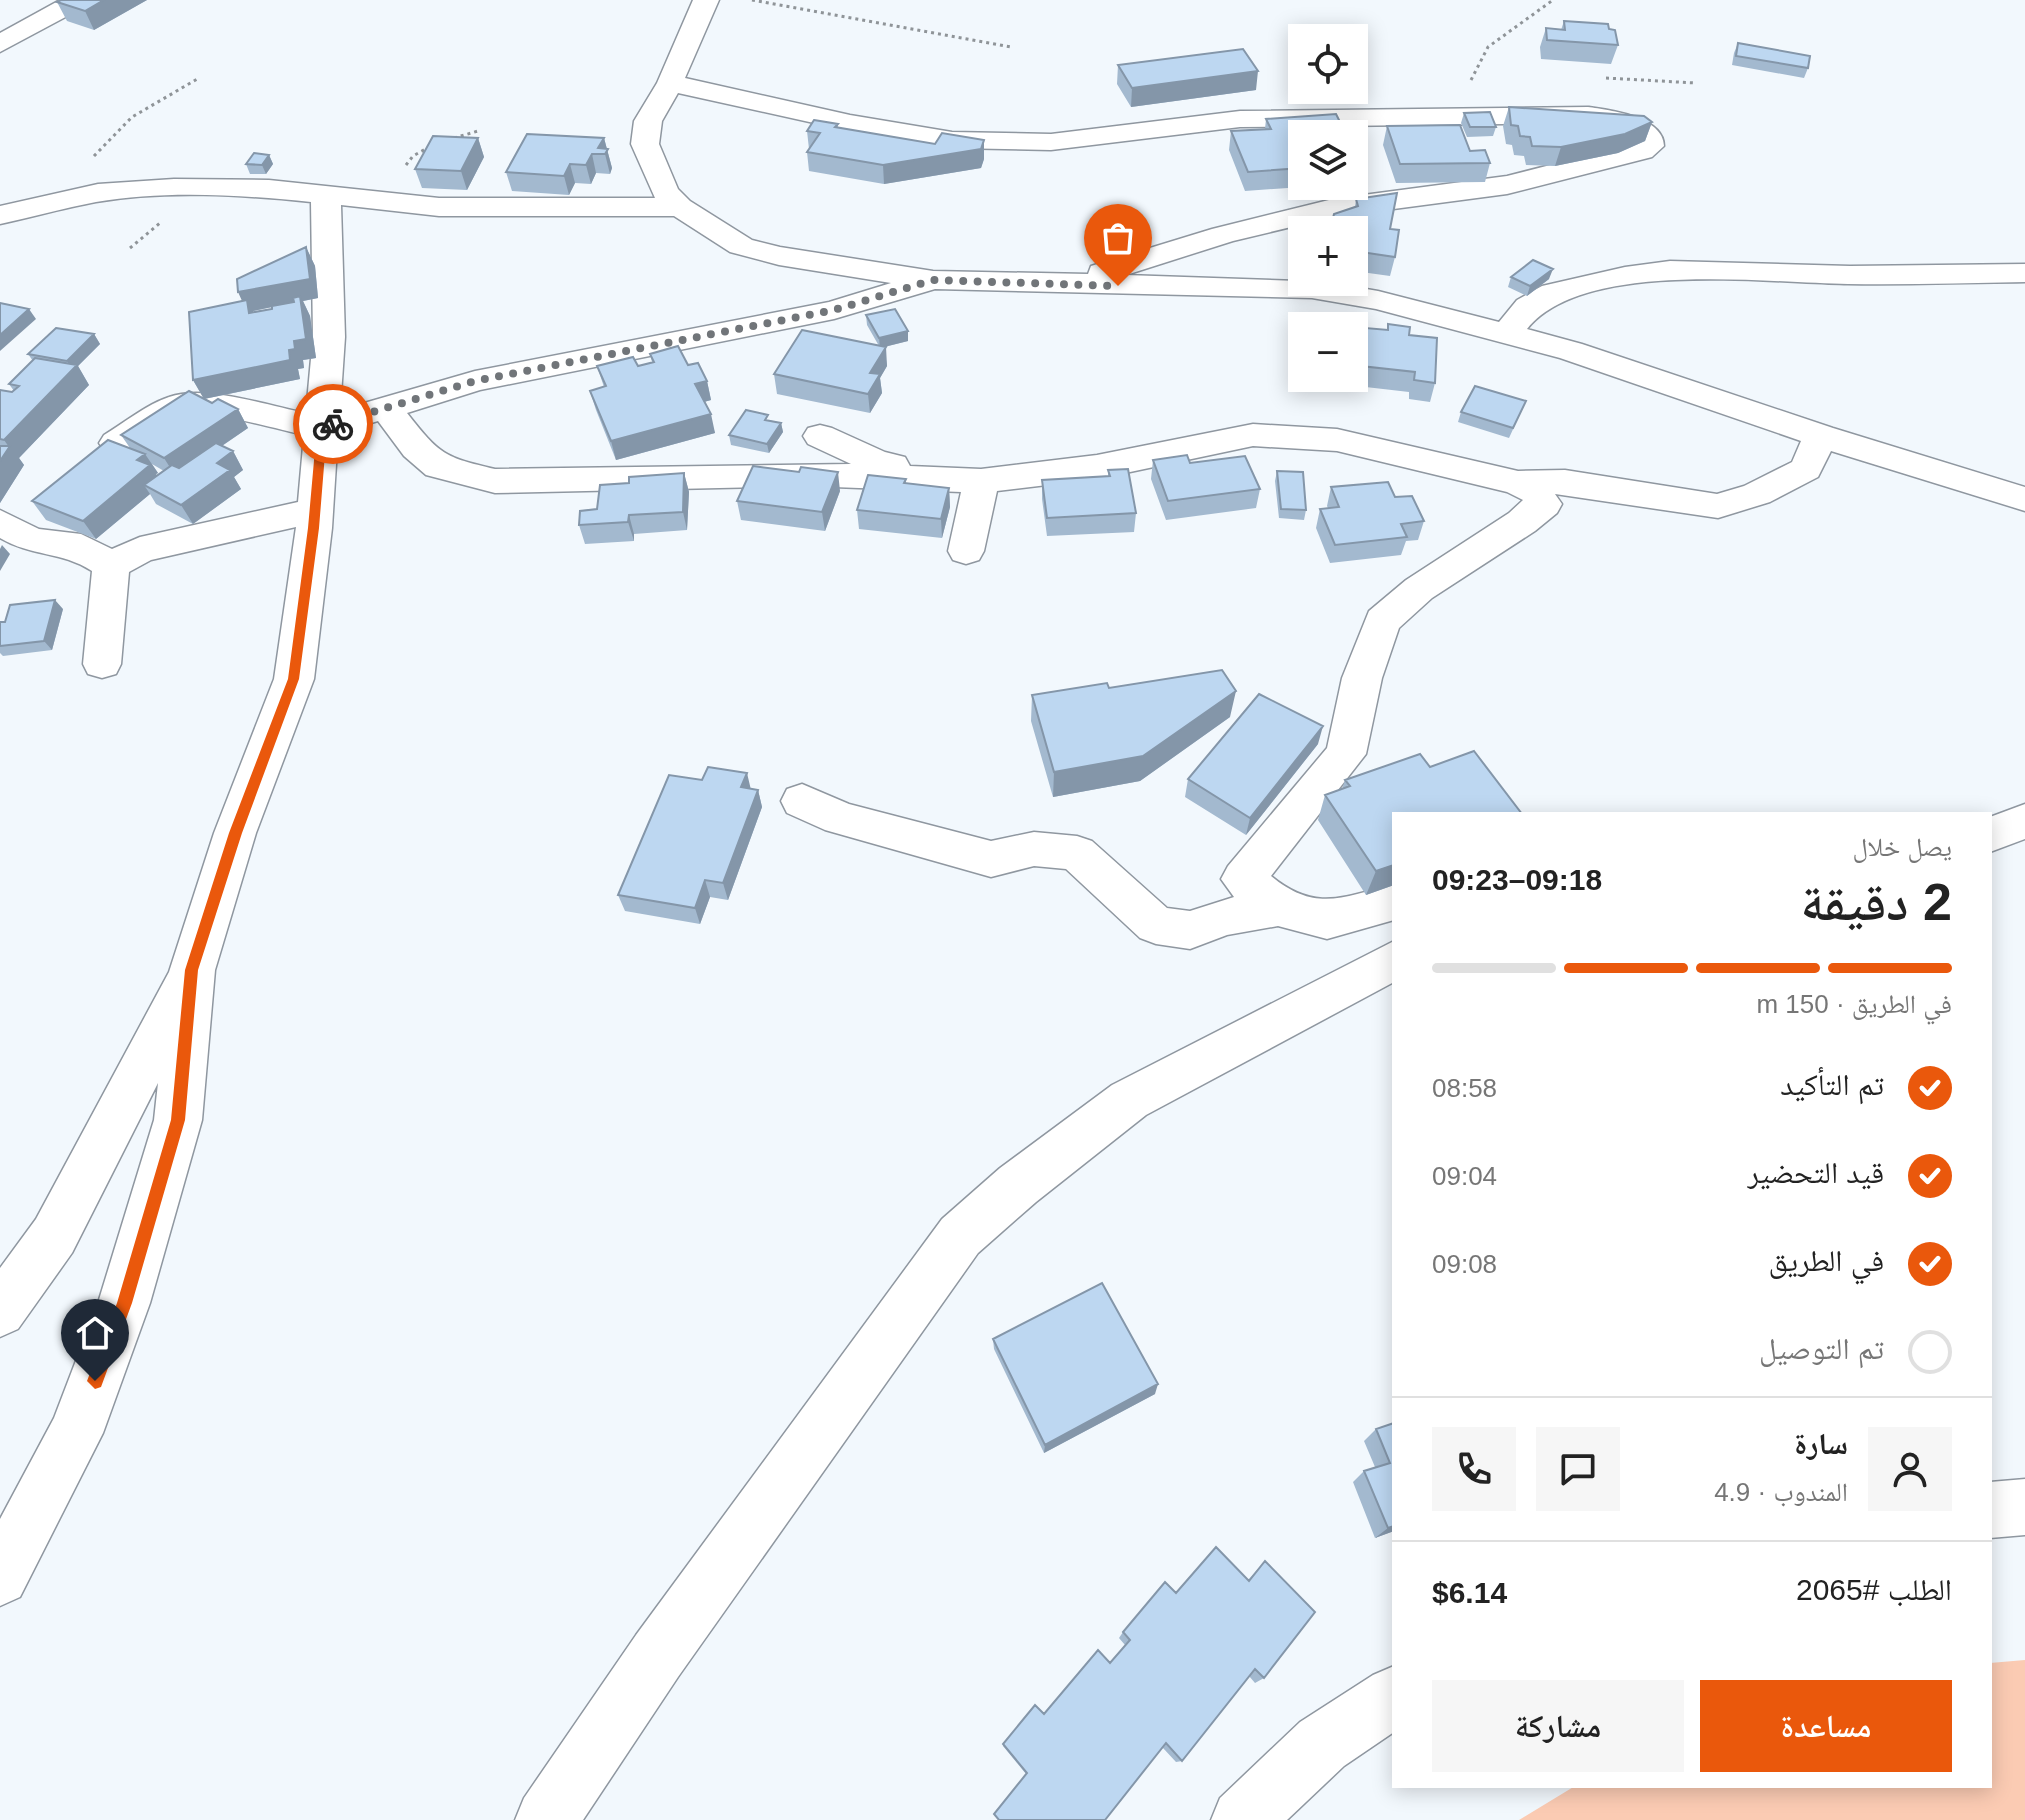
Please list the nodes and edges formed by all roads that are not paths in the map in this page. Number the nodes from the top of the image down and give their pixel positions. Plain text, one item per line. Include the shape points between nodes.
1 (79, 0) edge
2 (706, 0) edge
3 (0, 44) edge
4 (670, 83) junction
5 (1075, 113) dead end
6 (925, 135) junction
7 (326, 195) junction
8 (680, 207) junction
9 (0, 215) edge
10 (2025, 273) edge
11 (933, 280) junction
12 (1065, 285) junction
13 (1507, 333) junction
14 (386, 408) junction
15 (322, 427) junction
16 (820, 436) dead end
17 (1821, 436) junction
18 (1234, 439) junction
19 (116, 443) edge
20 (1251, 472) edge
21 (992, 480) junction
22 (1518, 483) junction
23 (2025, 499) edge
24 (315, 510) junction
25 (0, 522) edge
26 (966, 551) dead end
27 (111, 566) junction
28 (102, 664) dead end
29 (802, 801) dead end
30 (2025, 821) edge
31 (1992, 834) edge
32 (1392, 903) edge
33 (1278, 908) junction
34 (1392, 961) edge
35 (192, 970) junction
36 (0, 1311) edge
37 (2025, 1507) edge
38 (1992, 1510) edge
39 (0, 1577) edge
40 (1392, 1697) edge
41 (546, 1820) edge
42 (1242, 1820) edge

1 - 3 street
2 - 4 street
4 - 6 street
4 - 8 street via 648,121 645,144 665,192
5 - 6 street via 1040,124
6 - 12 street via 1051,142 1240,119 1588,115 1621,120 1650,138 1650,146 1642,151 1598,163 1507,185 1333,208 1223,235
7 - 8 street via 439,207
7 - 9 street via 174,188 98,193
7 - 15 street via 329,337
8 - 11 street via 741,246
10 - 13 street via 1670,270 1553,293 1528,307
11 - 12 street
11 - 14 street via 834,310 475,381
12 - 13 street via 1312,289
13 - 17 street
14 - 15 street
14 - 21 street via 438,467 495,481 808,474
15 - 19 street via 204,404 178,405
15 - 24 street
16 - 21 street via 878,463
17 - 22 street via 1806,469 1757,494 1718,506 1565,482
17 - 23 street
18 - 20 street
18 - 21 street via 1097,467
18 - 22 street via 1253,435 1337,440
21 - 26 street
22 - 33 street via 1544,504 1419,589 1382,621 1362,678 1346,754 1243,879
24 - 27 street via 140,550
24 - 35 street via 294,679 235,833
25 - 27 street via 31,540 81,547
27 - 28 street
29 - 33 street via 840,818 991,859 1034,849 1077,853 1156,925 1190,930
30 - 31 street
32 - 33 street via 1327,920
34 - 41 street via 1129,1100 960,1236 666,1643
35 - 36 street via 54,1236
35 - 39 street via 178,1120 124,1303 76,1433
37 - 38 street
40 - 42 street via 1322,1744

